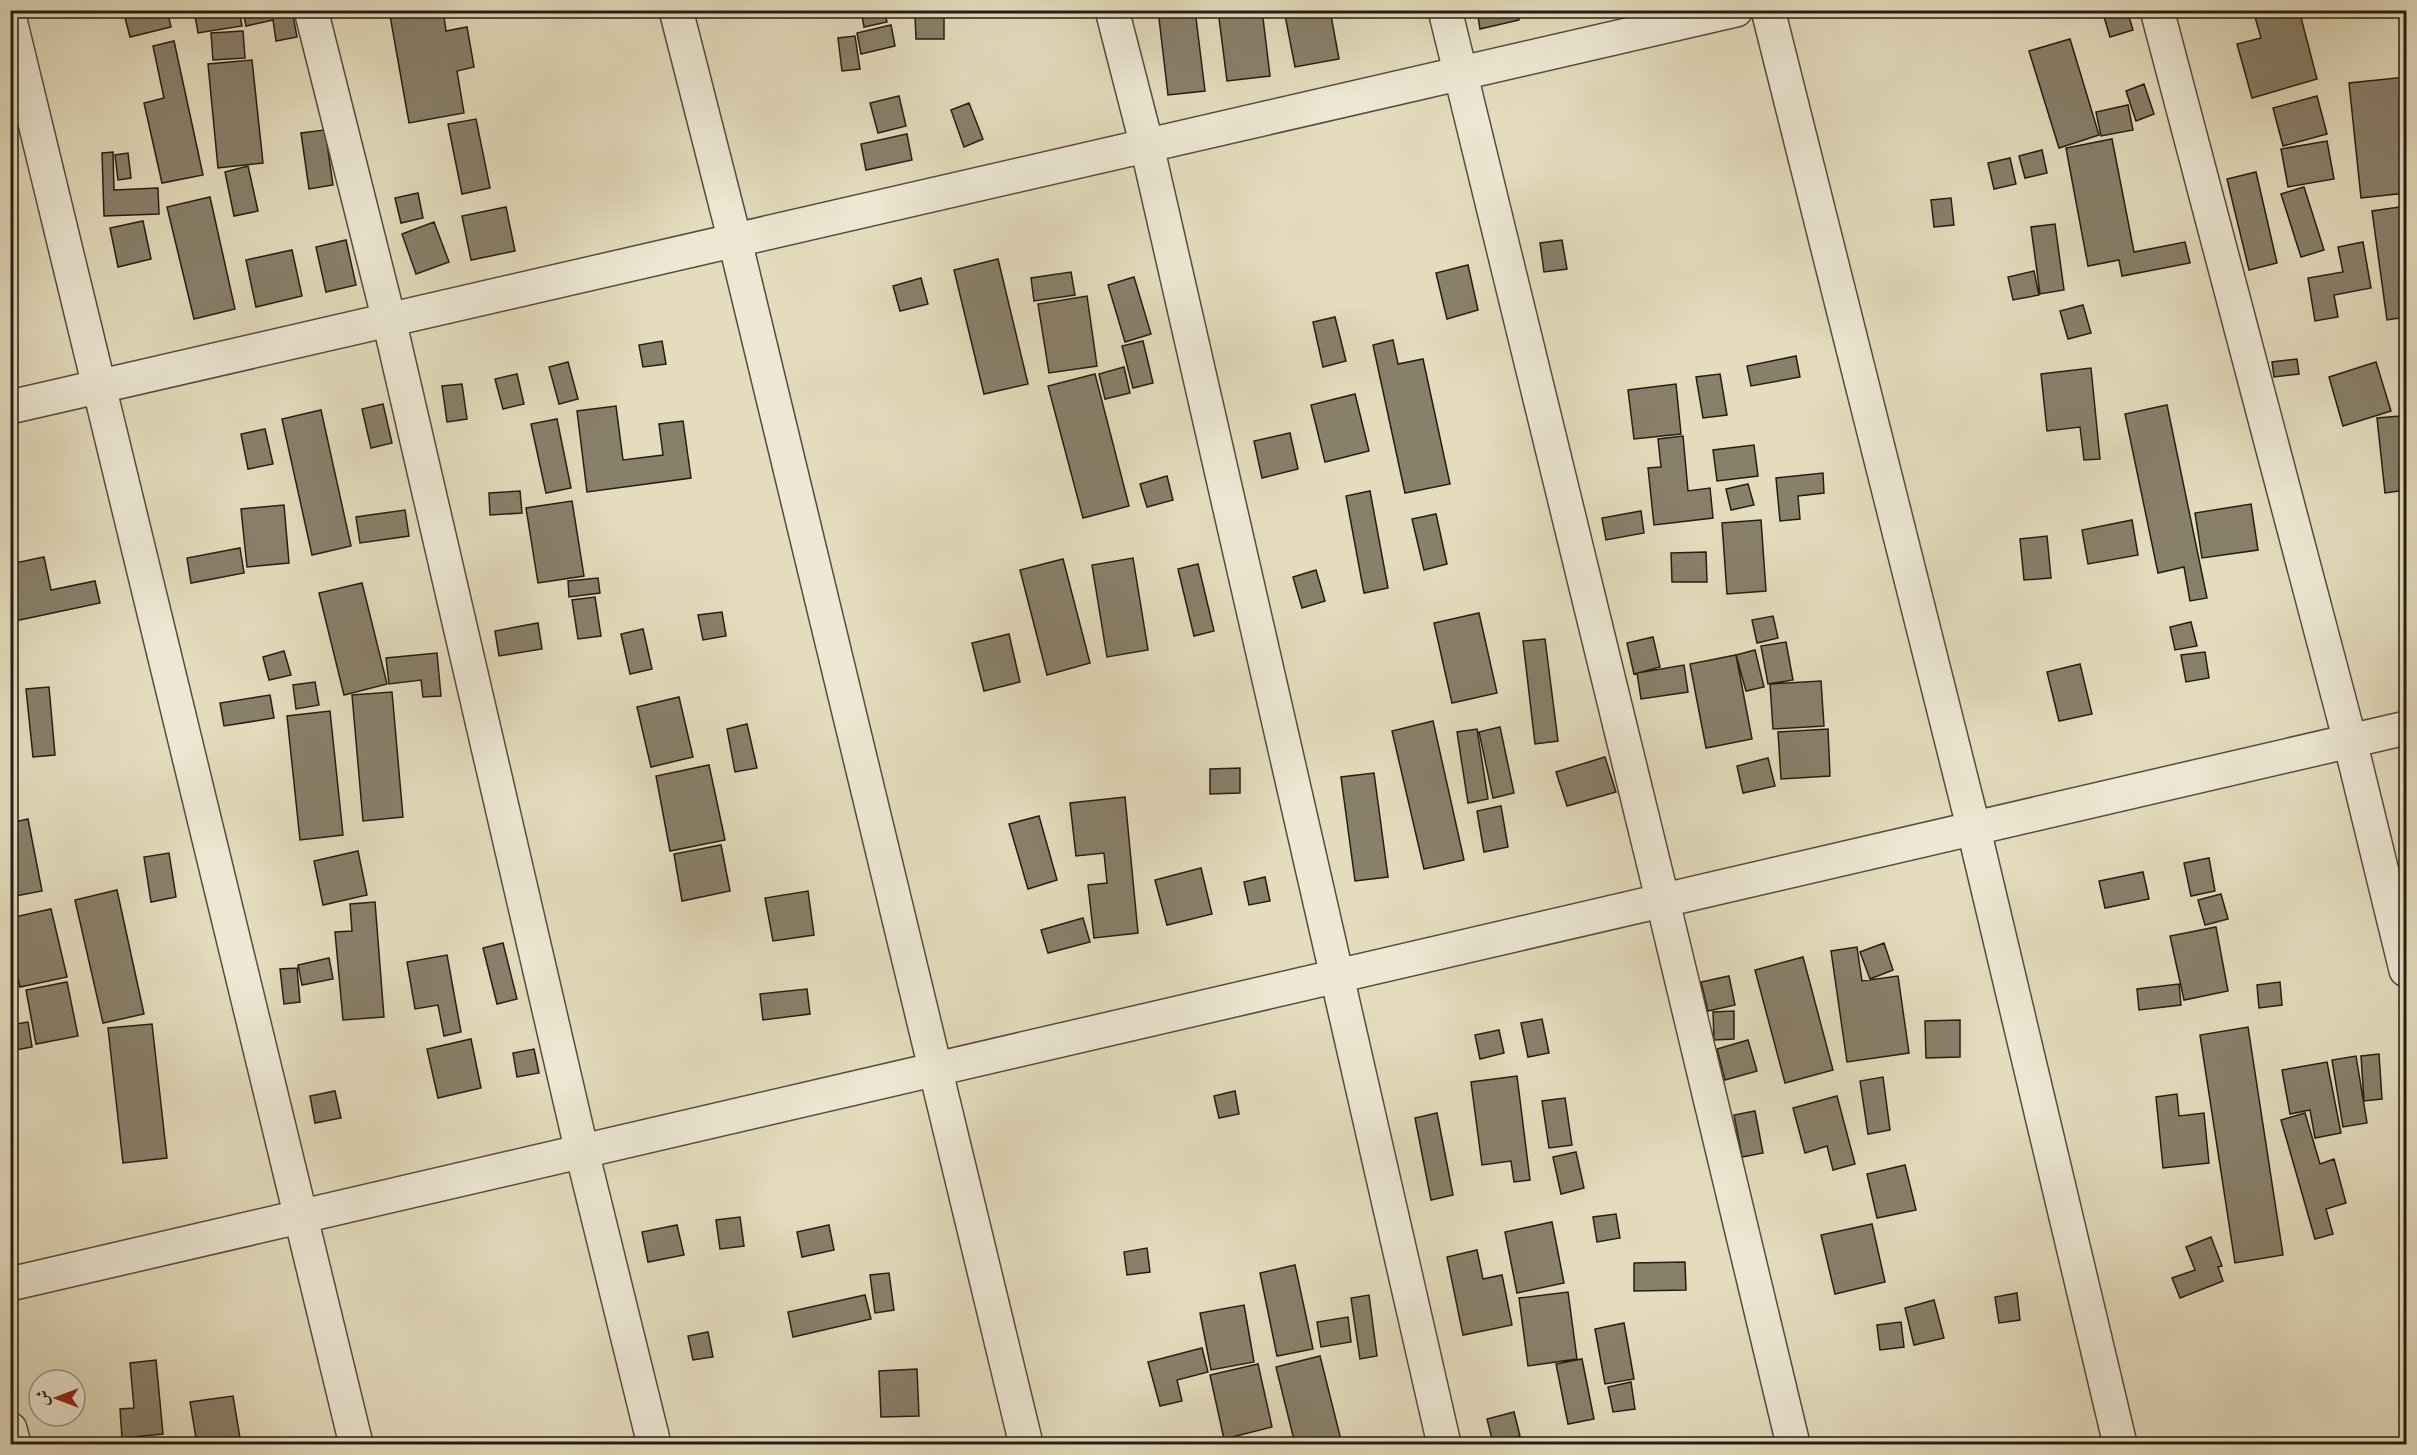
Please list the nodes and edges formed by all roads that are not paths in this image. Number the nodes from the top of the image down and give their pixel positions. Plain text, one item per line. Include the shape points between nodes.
1 (311, 10) edge
2 (676, 10) edge
3 (1112, 10) edge
4 (1445, 10) edge
5 (1736, 10) edge
6 (1768, 10) edge
7 (2157, 10) edge
8 (10, 20) edge
9 (1461, 74) junction
10 (1147, 146) junction
11 (735, 241) junction
12 (389, 320) junction
13 (99, 387) junction
14 (10, 407) edge
15 (2406, 728) edge
16 (2350, 741) junction
17 (1974, 830) junction
18 (1663, 902) junction
19 (2406, 970) edge
20 (1337, 977) junction
21 (935, 1070) junction
22 (582, 1152) junction
23 (301, 1217) junction
24 (10, 1284) edge
25 (10, 1428) edge
26 (14, 1444) edge
27 (356, 1444) edge
28 (654, 1444) edge
29 (1026, 1444) edge
30 (1444, 1444) edge
31 (1793, 1444) edge
32 (2120, 1444) edge

1 - 12 street
2 - 11 street
3 - 10 street
4 - 9 street
5 - 9 street
6 - 17 street
7 - 16 street
8 - 13 street
9 - 10 street
9 - 18 street
10 - 11 street
10 - 20 street
11 - 12 street
11 - 21 street
12 - 13 street
12 - 22 street
13 - 14 street
13 - 23 street
15 - 16 street
16 - 17 street
16 - 19 street
17 - 18 street
17 - 32 street
18 - 20 street
18 - 31 street
20 - 21 street
20 - 30 street
21 - 22 street
21 - 29 street
22 - 23 street
22 - 28 street
23 - 24 street
23 - 27 street
25 - 26 street

